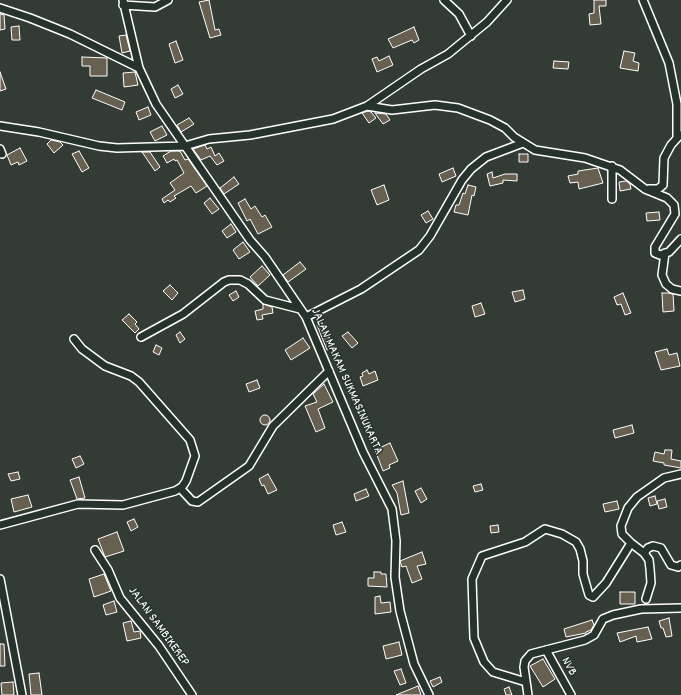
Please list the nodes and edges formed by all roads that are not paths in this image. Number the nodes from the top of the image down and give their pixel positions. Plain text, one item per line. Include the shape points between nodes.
1 (168, 0) edge
2 (444, 0) edge
3 (507, 0) edge
4 (643, 0) edge
5 (123, 2) edge
6 (0, 8) edge
7 (471, 36) junction
8 (139, 68) junction
9 (367, 106) junction
10 (0, 126) edge
11 (681, 131) edge
12 (677, 138) junction
13 (523, 143) junction
14 (185, 146) junction
15 (612, 166) junction
16 (645, 189) junction
17 (612, 199) dead end
18 (681, 239) edge
19 (665, 253) junction
20 (681, 291) edge
21 (300, 309) junction
22 (306, 317) junction
23 (142, 337) dead end
24 (74, 339) dead end
25 (329, 371) junction
26 (681, 474) edge
27 (180, 488) junction
28 (0, 525) edge
29 (631, 543) junction
30 (95, 550) dead end
31 (644, 553) junction
32 (681, 565) edge
33 (0, 579) edge
34 (646, 599) dead end
35 (681, 608) edge
36 (546, 650) junction
37 (526, 682) junction
38 (22, 695) edge
39 (192, 695) edge
40 (429, 695) edge
41 (528, 695) edge
42 (571, 695) edge

1 - 5 street via 161,5 149,7
2 - 7 street via 459,14
3 - 7 street
4 - 12 street via 669,63 677,104
5 - 8 street, JALAN MAKAM SUKMASINUKARTA
6 - 8 street via 70,34
7 - 9 street via 448,54
8 - 14 street, JALAN MAKAM SUKMASINUKARTA via 156,104
9 - 13 street via 392,110 435,105 458,108 495,122
9 - 14 street via 327,120 257,134 209,139
10 - 14 street via 111,148
11 - 12 street
12 - 16 street via 664,158 663,185 658,189
13 - 15 street via 535,150 585,158
13 - 22 street via 486,157 471,169 419,250 361,289
14 - 21 street, JALAN MAKAM SUKMASINUKARTA
15 - 16 street via 632,177
15 - 17 street
16 - 19 street via 667,198 674,205 675,214 654,251 656,254
18 - 19 street via 674,248
19 - 20 street via 662,275 664,280 672,289
21 - 22 street, JALAN MAKAM SUKMASINUKARTA
21 - 23 street via 265,300 248,284 240,280 229,280 183,314
22 - 25 street, JALAN MAKAM SUKMASINUKARTA
24 - 27 street via 82,349 105,366 131,376 139,382 190,440 195,456 186,481
25 - 27 street via 273,426 249,466 198,502 192,501
25 - 40 street, JALAN MAKAM SUKMASINUKARTA via 363,452 392,509 396,541 395,576 400,611 414,664
26 - 29 street via 664,478 637,497 628,508 621,526 622,534
27 - 28 street via 157,497 123,505 78,504
29 - 31 street
29 - 37 street via 606,583 593,597 589,595 583,574 580,549 576,542 562,534 545,530 525,542 482,556 472,580 474,638 484,662 493,672
30 - 39 street, JALAN SAMBIKEREP via 108,570 120,598 159,646
31 - 32 street via 648,548 658,547 671,565
31 - 34 street via 649,560 651,583
33 - 38 street
35 - 36 street via 641,609 614,615 603,619 594,635 585,640
36 - 37 street via 531,654 525,661
36 - 42 street, NVB
37 - 41 street

